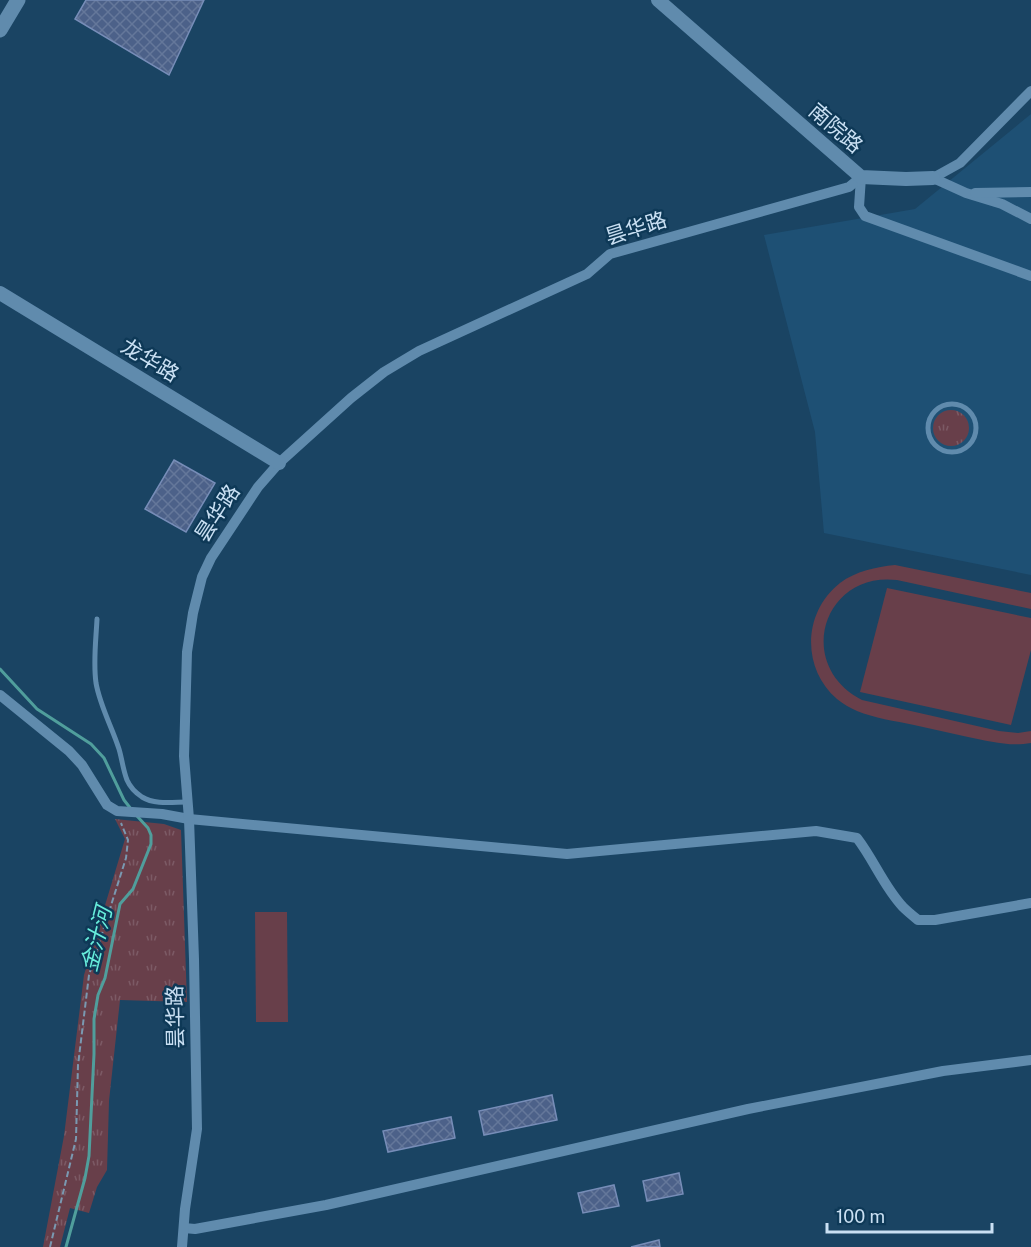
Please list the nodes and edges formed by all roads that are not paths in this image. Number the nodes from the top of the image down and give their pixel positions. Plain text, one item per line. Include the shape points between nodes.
1 (18, 0) edge
2 (658, 0) edge
3 (0, 30) edge
4 (1031, 91) edge
5 (861, 177) junction
6 (933, 178) junction
7 (1031, 192) edge
8 (966, 193) junction
9 (1031, 219) edge
10 (1031, 276) edge
11 (0, 293) edge
12 (927, 429) joint
13 (279, 463) junction
14 (97, 619) dead end
15 (0, 695) edge
16 (187, 802) junction
17 (189, 819) junction
18 (1031, 903) edge
19 (1031, 1060) edge
20 (184, 1228) junction
21 (182, 1247) edge

1 - 3 main road
2 - 5 street, 南院路
4 - 6 street, 南院路 via 960,163
5 - 6 street, 南院路
5 - 10 street via 859,207 865,216
5 - 13 street, 昙华路 via 849,187 610,254 587,274 419,351 384,372
6 - 8 street
7 - 8 street
8 - 9 street via 1002,204
11 - 13 street, 龙华路
12 - 12 lane via 935,446 953,453 970,444 976,427 968,410 951,404 934,412
13 - 16 street, 昙华路 via 258,487 202,577 187,652
14 - 16 lane via 96,682 127,780 141,797 151,801
15 - 17 street via 69,751 107,805 117,811
16 - 17 street, 昙华路
17 - 18 street via 567,854 816,831 857,837 903,907 918,920
17 - 20 street, 昙华路 via 197,1129
19 - 20 street via 943,1071 747,1109 326,1205
20 - 21 street, 昙华路

